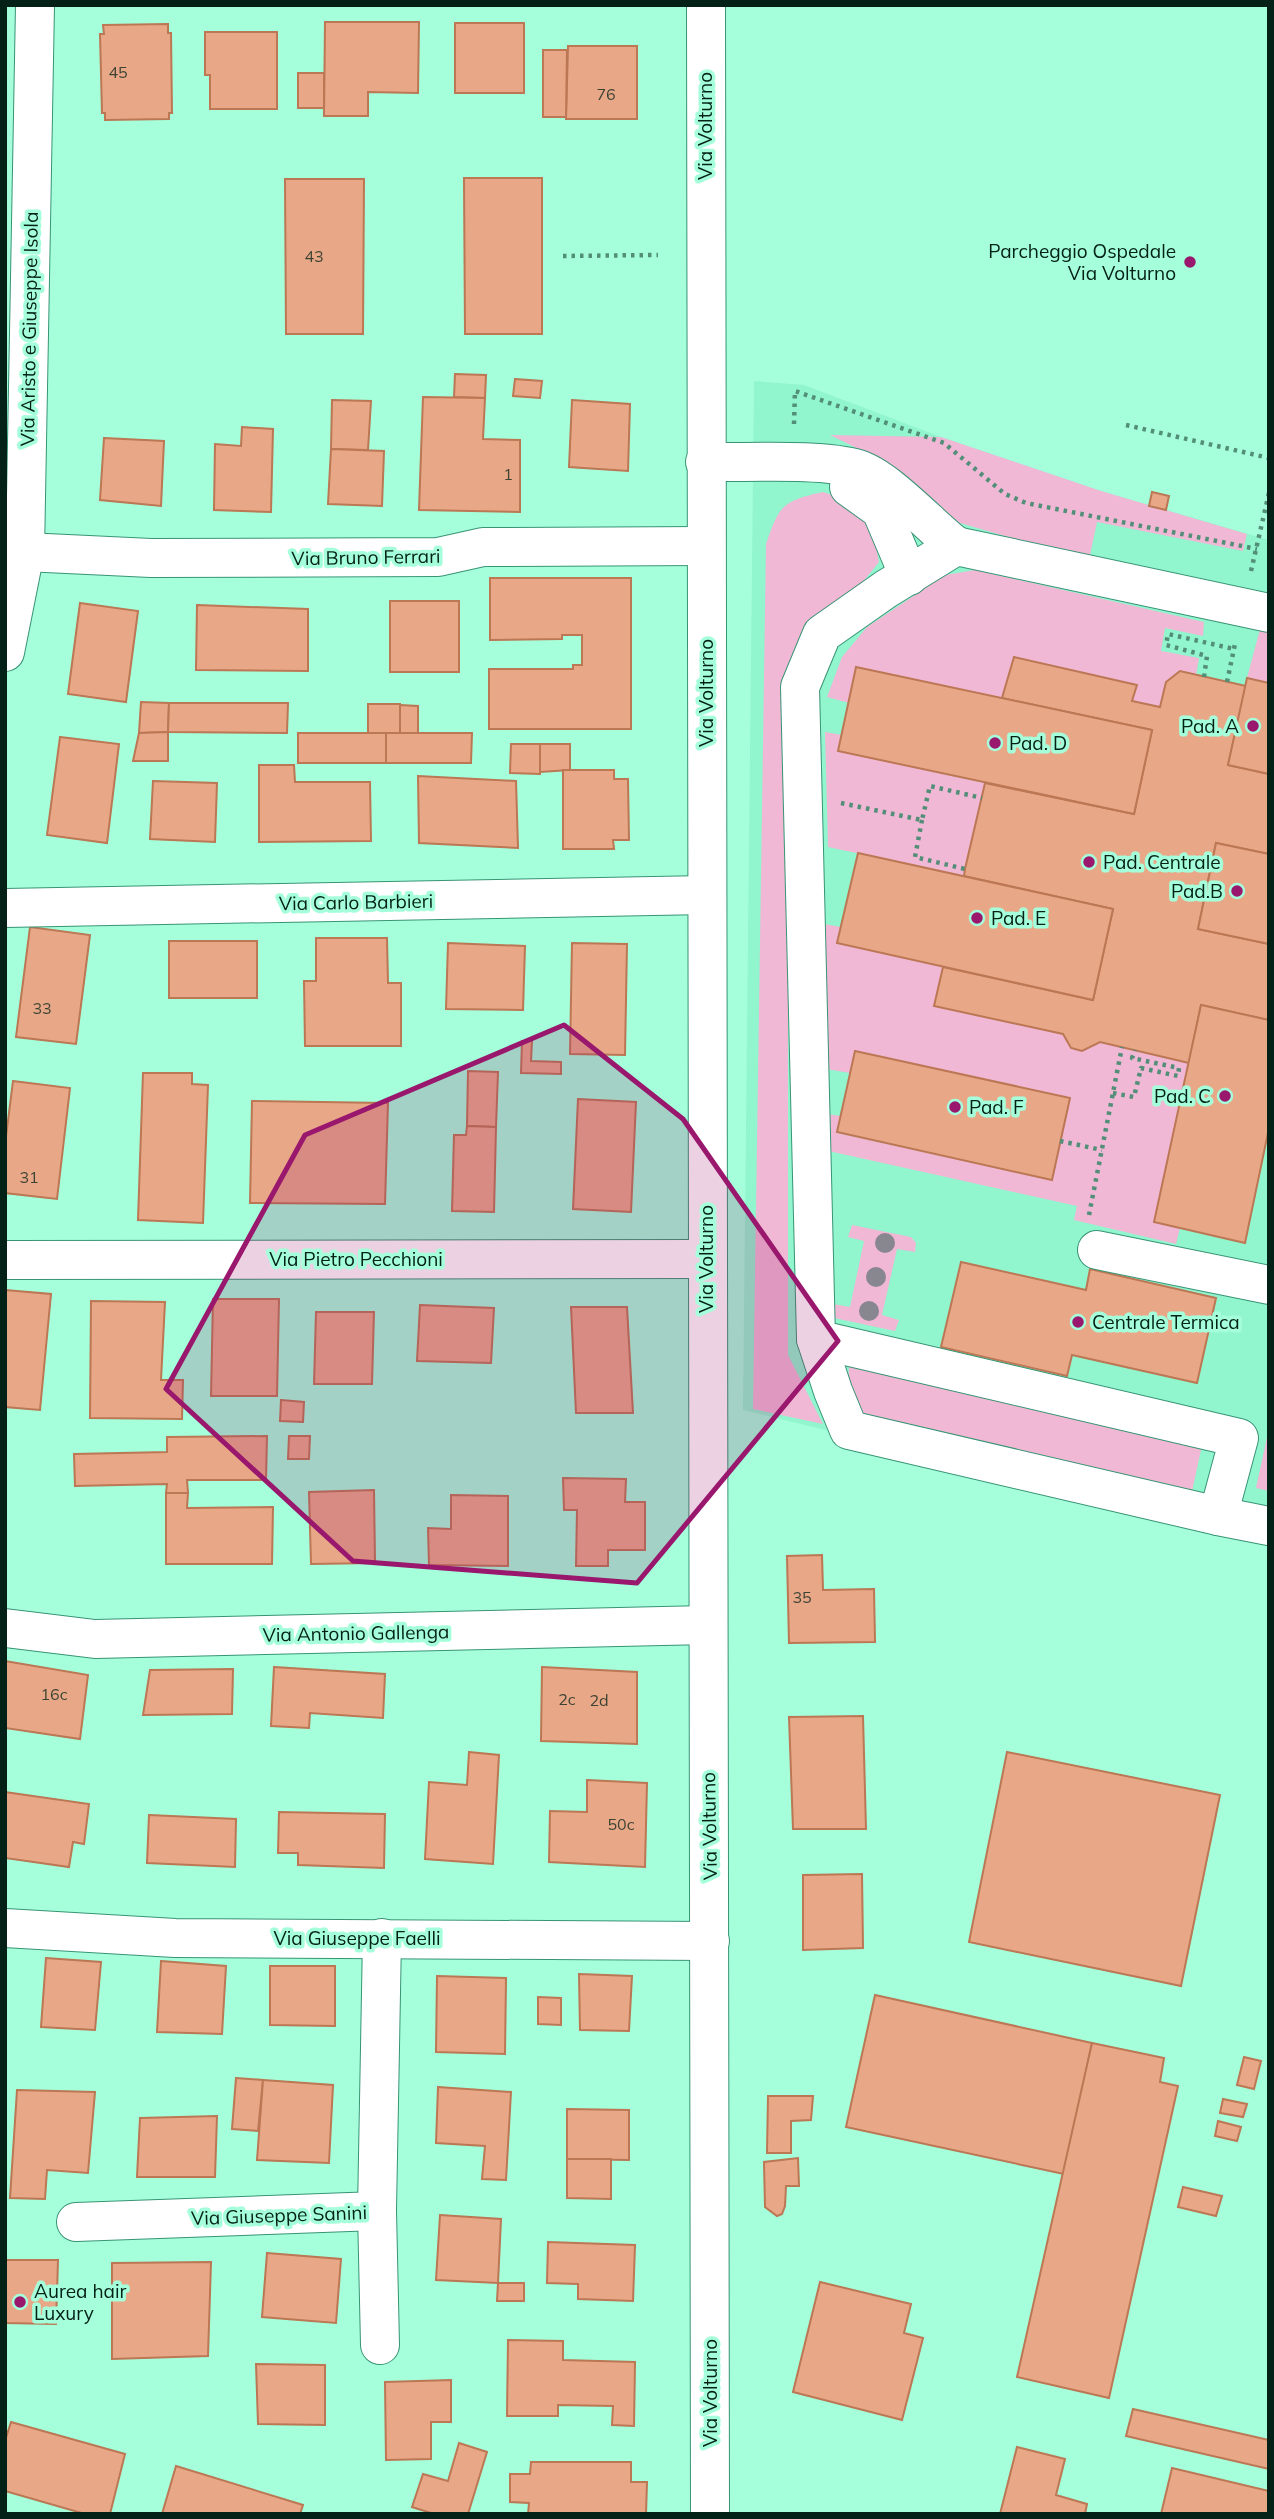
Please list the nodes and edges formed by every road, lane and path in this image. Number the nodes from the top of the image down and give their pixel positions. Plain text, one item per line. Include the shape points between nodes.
1 (36, 5) edge
2 (706, 5) edge
3 (658, 255) dead end
4 (563, 256) dead end
5 (1126, 425) dead end
6 (1269, 458) edge
7 (705, 462) junction
8 (800, 464) junction
9 (705, 546) junction
10 (956, 546) junction
11 (1257, 548) dead end
12 (25, 552) junction
13 (909, 576) junction
14 (1269, 613) edge
15 (1234, 649) dead end
16 (5, 652) edge
17 (1204, 677) dead end
18 (804, 795) junction
19 (982, 798) dead end
20 (922, 820) junction
21 (965, 869) dead end
22 (706, 895) junction
23 (5, 908) edge
24 (1122, 1047) dead end
25 (1135, 1050) dead end
26 (1113, 1093) junction
27 (1060, 1141) dead end
28 (1101, 1150) junction
29 (1092, 1236) joint
30 (706, 1259) junction
31 (5, 1260) edge
32 (1269, 1285) edge
33 (817, 1339) junction
34 (1218, 1516) junction
35 (1269, 1526) edge
36 (707, 1625) junction
37 (5, 1628) edge
38 (5, 1928) edge
39 (382, 1938) junction
40 (710, 1941) junction
41 (377, 2211) junction
42 (76, 2222) dead end
43 (380, 2345) dead end
44 (710, 2514) edge

1 - 12 street, Via Aristo e Giuseppe Isola
2 - 7 street, Via Volturno
3 - 4 path
5 - 6 path
7 - 8 street
7 - 9 street, Via Volturno
8 - 10 street via 859,469 897,494
8 - 11 path via 795,391 944,443 1005,494 1026,503
8 - 13 street via 841,481 881,510
9 - 12 street, Via Bruno Ferrari via 483,547 438,557 151,558
9 - 22 street, Via Volturno
10 - 13 street
10 - 14 street
12 - 16 street, Via Aristo e Giuseppe Isola
13 - 18 street via 822,634 800,687
15 - 17 path via 1168,635 1166,645 1208,656
18 - 20 path
18 - 33 street
19 - 20 path via 930,786
20 - 21 path via 915,857
22 - 23 street, Via Carlo Barbieri
22 - 30 street, Via Volturno
24 - 26 path
25 - 26 path via 1132,1058 1179,1068 1178,1076 1141,1068 1135,1097
26 - 28 path
27 - 28 path
28 - 29 path
29 - 32 street
30 - 31 street, Via Pietro Pecchioni
30 - 36 street, Via Volturno
33 - 34 street via 849,1430
33 - 34 street via 1239,1438
34 - 35 street
36 - 37 street, Via Antonio Gallenga via 95,1639
36 - 40 street, Via Volturno
38 - 39 street, Via Giuseppe Faelli via 175,1938
39 - 40 street, Via Giuseppe Faelli
39 - 41 street, Via Giuseppe Sanini
40 - 44 street, Via Volturno
41 - 42 street, Via Giuseppe Sanini
41 - 43 street

